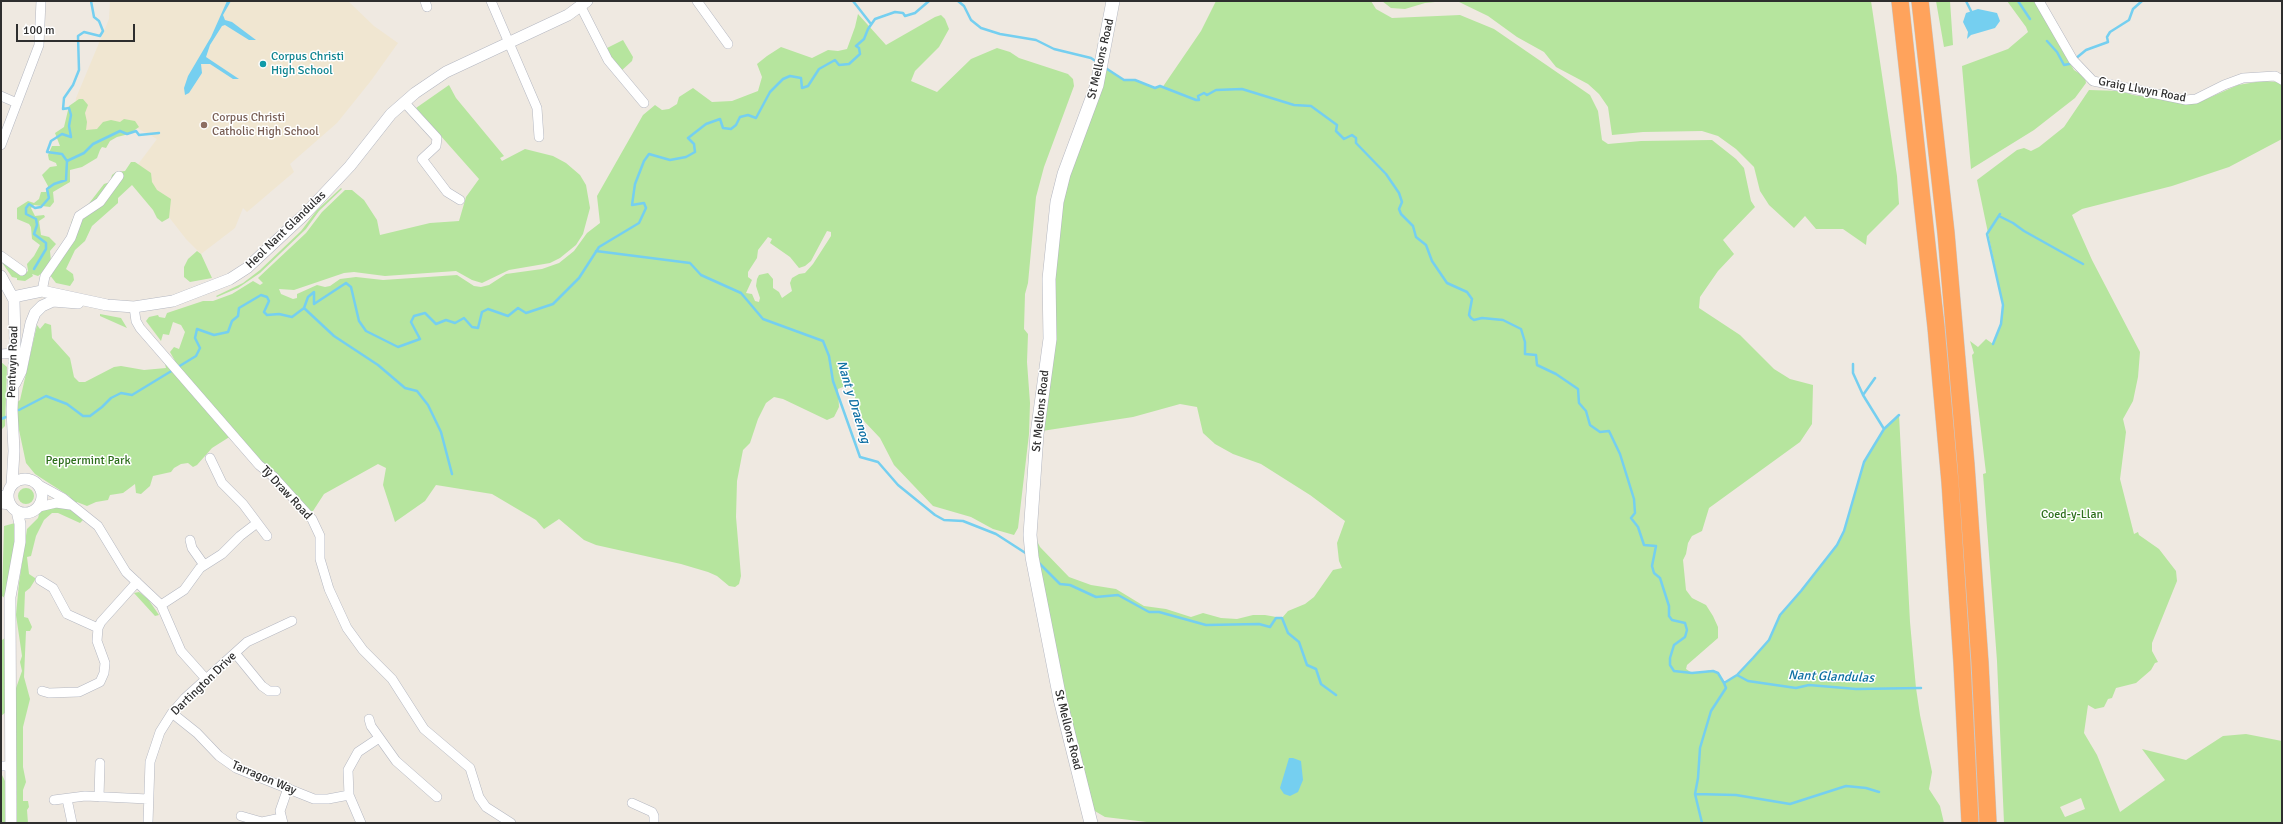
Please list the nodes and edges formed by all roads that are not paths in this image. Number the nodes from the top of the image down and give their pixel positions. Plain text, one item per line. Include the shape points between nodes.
1 (41, 1) edge
2 (491, 1) edge
3 (698, 1) edge
4 (1113, 1) edge
5 (1900, 1) edge
6 (1920, 1) edge
7 (2039, 1) edge
8 (584, 4) edge
9 (508, 44) junction
10 (728, 44) dead end
11 (2282, 80) edge
12 (1, 96) edge
13 (404, 102) junction
14 (17, 103) junction
15 (644, 103) dead end
16 (539, 138) dead end
17 (1, 145) edge
18 (119, 176) dead end
19 (460, 200) dead end
20 (1, 256) edge
21 (22, 270) dead end
22 (1, 276) edge
23 (42, 291) junction
24 (13, 297) junction
25 (88, 300) junction
26 (134, 307) junction
27 (14, 353) junction
28 (1, 354) edge
29 (13, 388) junction
30 (14, 451) junction
31 (210, 458) dead end
32 (35, 482) junction
33 (8, 499) edge
34 (70, 506) junction
35 (36, 509) junction
36 (257, 523) junction
37 (267, 536) dead end
38 (190, 540) dead end
39 (20, 542) junction
40 (204, 565) junction
41 (40, 580) dead end
42 (137, 582) junction
43 (161, 605) junction
44 (6, 614) edge
45 (292, 621) dead end
46 (98, 628) junction
47 (235, 652) junction
48 (206, 679) junction
49 (42, 691) dead end
50 (276, 691) dead end
51 (172, 714) junction
52 (370, 719) dead end
53 (379, 738) junction
54 (100, 763) dead end
55 (5, 766) edge
56 (288, 788) junction
57 (349, 795) junction
58 (99, 796) junction
59 (437, 797) dead end
60 (67, 799) junction
61 (148, 799) junction
62 (54, 800) dead end
63 (632, 802) dead end
64 (241, 816) dead end
65 (282, 821) edge
66 (10, 823) edge
67 (72, 823) edge
68 (148, 823) edge
69 (361, 823) edge
70 (511, 823) edge
71 (654, 823) edge
72 (1091, 823) edge
73 (1970, 823) edge
74 (1988, 823) edge

1 - 14 street via 39,40
2 - 9 street
3 - 10 street
4 - 72 main road, St Mellons Road via 1097,85 1064,174 1057,202 1049,279 1050,339 1037,434 1030,535 1032,557 1060,698
5 - 73 highway via 1936,327 1950,482
6 - 74 highway via 1946,233 1966,465
7 - 11 street, Graig Llwyn Road via 2072,60 2093,81 2186,100 2196,99 2242,78 2275,76
8 - 9 street, Heol Nant Glandulas via 568,15
8 - 15 street via 608,60
9 - 13 street, Heol Nant Glandulas via 446,72
9 - 16 street via 537,108
12 - 14 street
13 - 19 street via 437,138 436,146 422,159 447,192
13 - 26 street, Heol Nant Glandulas via 391,114 342,175 247,268 230,279 182,298
14 - 17 street
18 - 23 street via 100,202 80,216 71,238 45,276
20 - 21 street
22 - 24 street, Pentwyn Road
23 - 24 street
23 - 25 street
24 - 27 street, Pentwyn Road
25 - 26 street via 107,305
25 - 29 street via 75,304 53,301 35,313 21,371
26 - 70 street, Tŷ Draw Road via 140,328 259,465 274,477 312,519 320,536 320,559 329,589 347,628 363,650 392,679 424,729 470,768 479,797 486,807
27 - 28 street
27 - 29 street, Pentwyn Road
29 - 30 street, Pentwyn Road
30 - 32 street, Pentwyn Road via 21,467
30 - 33 street, Pentwyn Road
31 - 36 street via 222,483
32 - 33 street via 20,479
32 - 34 street via 63,498
32 - 35 street via 43,496
33 - 35 street via 22,513
33 - 39 street, Pentwyn Road via 20,524
34 - 35 street via 56,503
34 - 42 street via 87,515 98,526 122,566
35 - 39 street, Pentwyn Road
36 - 37 street
36 - 40 street via 222,554
38 - 40 street via 192,548
39 - 44 street, Pentwyn Road
40 - 43 street via 187,586
41 - 46 street via 53,588 67,614
42 - 43 street
42 - 46 street
43 - 48 street via 181,651
44 - 55 street, Pentwyn Road
45 - 47 street, Dartington Drive via 252,639
46 - 49 street via 97,641 105,663 100,682 78,692
47 - 48 street, Dartington Drive
47 - 50 street via 262,686 269,691
48 - 51 street, Dartington Drive
51 - 56 street, Tarragon Way via 197,733 226,761 245,772
51 - 61 street, Dartington Drive via 160,732 152,753
52 - 53 street
53 - 57 street via 358,752 351,762 347,777
53 - 59 street via 408,773
54 - 58 street
55 - 66 street, Pentwyn Road
56 - 57 street, Tarragon Way via 321,800
56 - 65 street via 281,804
57 - 69 street
58 - 60 street
58 - 61 street
60 - 62 street
60 - 67 street
61 - 68 street, Dartington Drive
63 - 71 street via 652,812
64 - 65 street via 262,822

